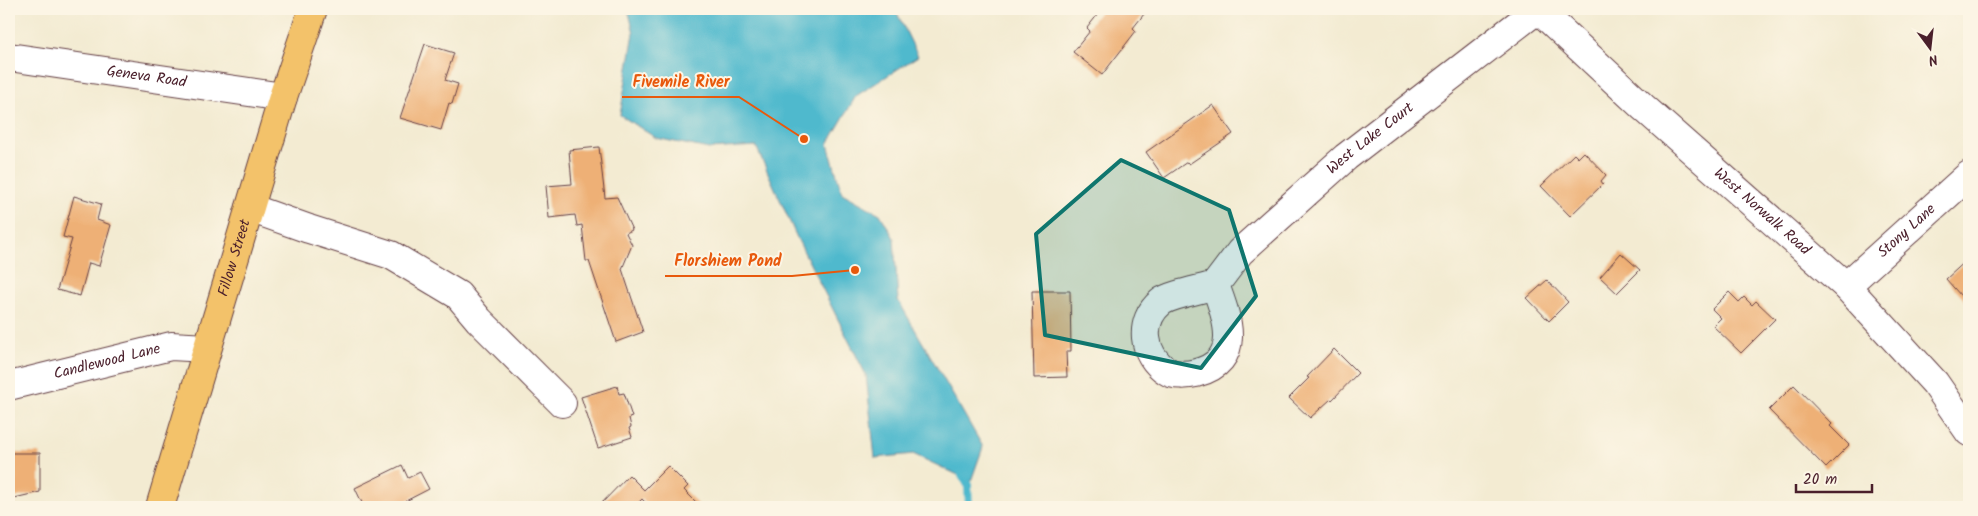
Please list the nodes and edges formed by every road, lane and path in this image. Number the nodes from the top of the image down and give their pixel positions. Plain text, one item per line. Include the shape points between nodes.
1 (313, 9) edge
2 (1538, 9) edge
3 (9, 57) edge
4 (283, 97) junction
5 (1969, 175) edge
6 (250, 208) junction
7 (1216, 285) dead end
8 (1846, 286) junction
9 (207, 348) junction
10 (9, 386) edge
11 (562, 403) dead end
12 (1969, 432) edge
13 (160, 507) edge

1 - 4 main road, Fillow Street
2 - 7 street, West Lake Court via 1346,157 1240,252
2 - 8 street, West Norwalk Road via 1642,106
3 - 4 street, Geneva Road
4 - 6 main road, Fillow Street
5 - 8 street, Stony Lane
6 - 9 main road, Fillow Street
6 - 11 street via 308,230 391,255 458,295
8 - 12 street, West Norwalk Road via 1935,383
9 - 10 street, Candlewood Lane via 170,346
9 - 13 main road, Fillow Street

